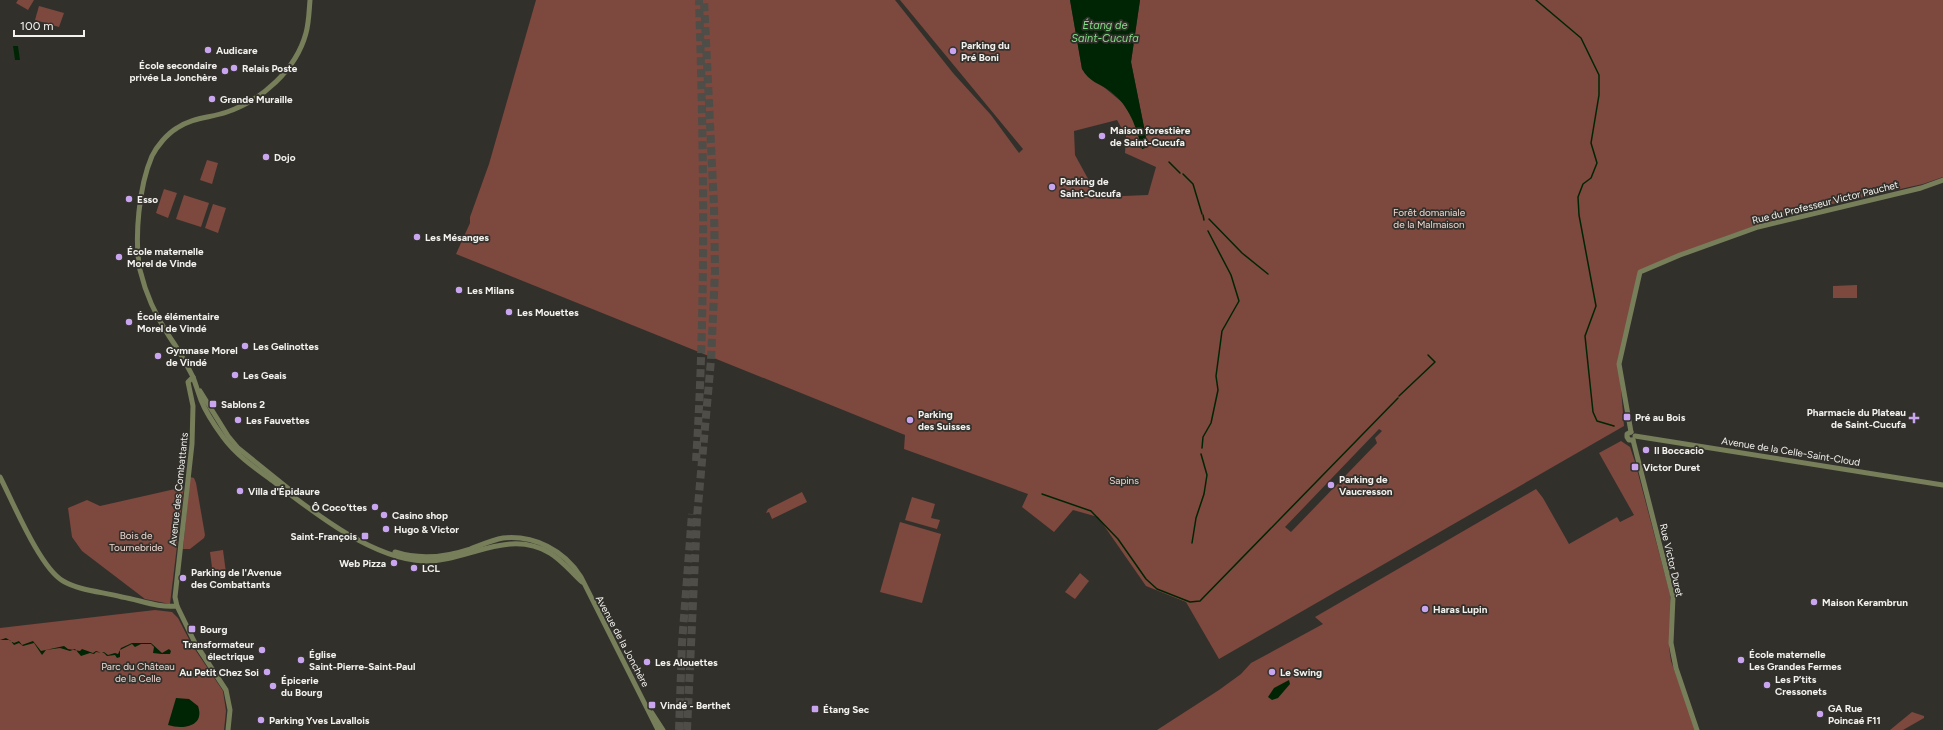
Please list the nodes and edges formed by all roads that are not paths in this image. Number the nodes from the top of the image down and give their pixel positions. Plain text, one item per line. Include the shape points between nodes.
1 (310, 0) edge
2 (1943, 180) edge
3 (192, 376) junction
4 (1633, 436) junction
5 (0, 477) edge
6 (1943, 485) edge
7 (176, 606) junction
8 (649, 709) junction
9 (228, 730) edge
10 (658, 730) edge
11 (663, 730) edge
12 (1697, 730) edge

1 - 3 street, Avenue de la Jonchère via 306,34 301,47 276,81 257,97 236,109 223,114 200,117 180,126 168,135 152,156 140,215 140,267 154,311 184,358
2 - 4 street, Rue du Professeur Victor Pauchet via 1921,188 1758,227 1640,272 1619,364
3 - 7 street, Avenue des Combattants via 188,382 193,406 192,444
3 - 8 street, Avenue de la Jonchère via 200,399 224,439 235,451 285,491 354,537 398,556 422,561 456,558 499,544 527,545 550,553 569,567 582,582
4 - 6 street, Avenue de la Celle-Saint-Cloud
4 - 12 street, Rue Victor Duret via 1673,597 1671,643 1676,668
5 - 7 street via 47,565 63,581 82,588 157,605
7 - 9 street via 195,643 226,690 230,710
8 - 10 street
8 - 11 street

